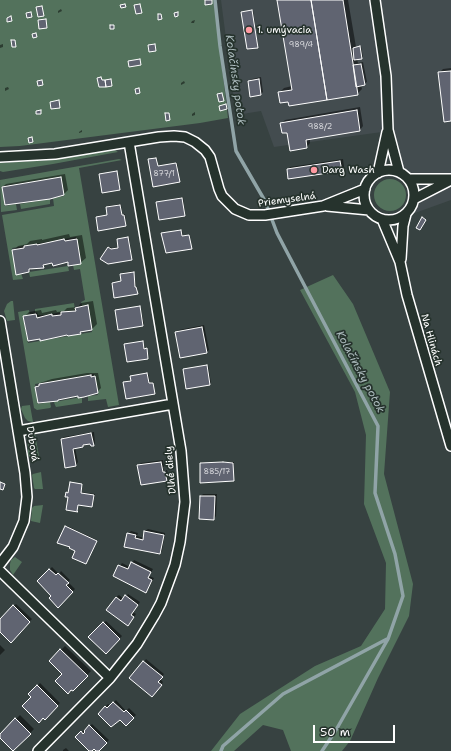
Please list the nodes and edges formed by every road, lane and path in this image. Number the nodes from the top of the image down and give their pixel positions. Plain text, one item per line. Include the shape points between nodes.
1 (375, 0) edge
2 (388, 130) junction
3 (129, 142) junction
4 (0, 157) edge
5 (399, 172) junction
6 (378, 173) junction
7 (409, 179) junction
8 (451, 179) edge
9 (365, 189) junction
10 (414, 199) junction
11 (323, 206) junction
12 (369, 210) junction
13 (406, 214) junction
14 (382, 220) junction
15 (400, 262) junction
16 (0, 321) edge
17 (173, 404) junction
18 (18, 431) junction
19 (451, 446) edge
20 (0, 564) edge
21 (0, 571) edge
22 (110, 678) junction
23 (38, 751) edge

1 - 2 street via 386,76
2 - 5 street
2 - 6 street
3 - 4 street, Priemyselná via 55,154
3 - 11 street, Priemyselná via 174,136 186,137 195,142 210,157 219,189 227,203 235,210 249,215
3 - 17 street, Dlhé diely
5 - 6 street via 385,170
5 - 7 street
6 - 9 street, Priemyselná via 372,177
7 - 8 street
7 - 10 street via 413,185
8 - 10 street
9 - 11 street, Priemyselná
9 - 12 street
10 - 13 street
11 - 12 street, Priemyselná
12 - 14 street
13 - 14 street via 395,220
13 - 15 street, Na Hlinách
14 - 15 street, Na Hlinách
15 - 19 street, Na Hlinách via 407,295
16 - 18 street, Dubová
17 - 18 street
17 - 22 street, Dlhé diely via 181,451 185,502 180,542 168,586 154,616 128,657
18 - 20 street, Dubová via 27,497 24,521 13,547
21 - 22 street
22 - 23 street, Dlhé diely

